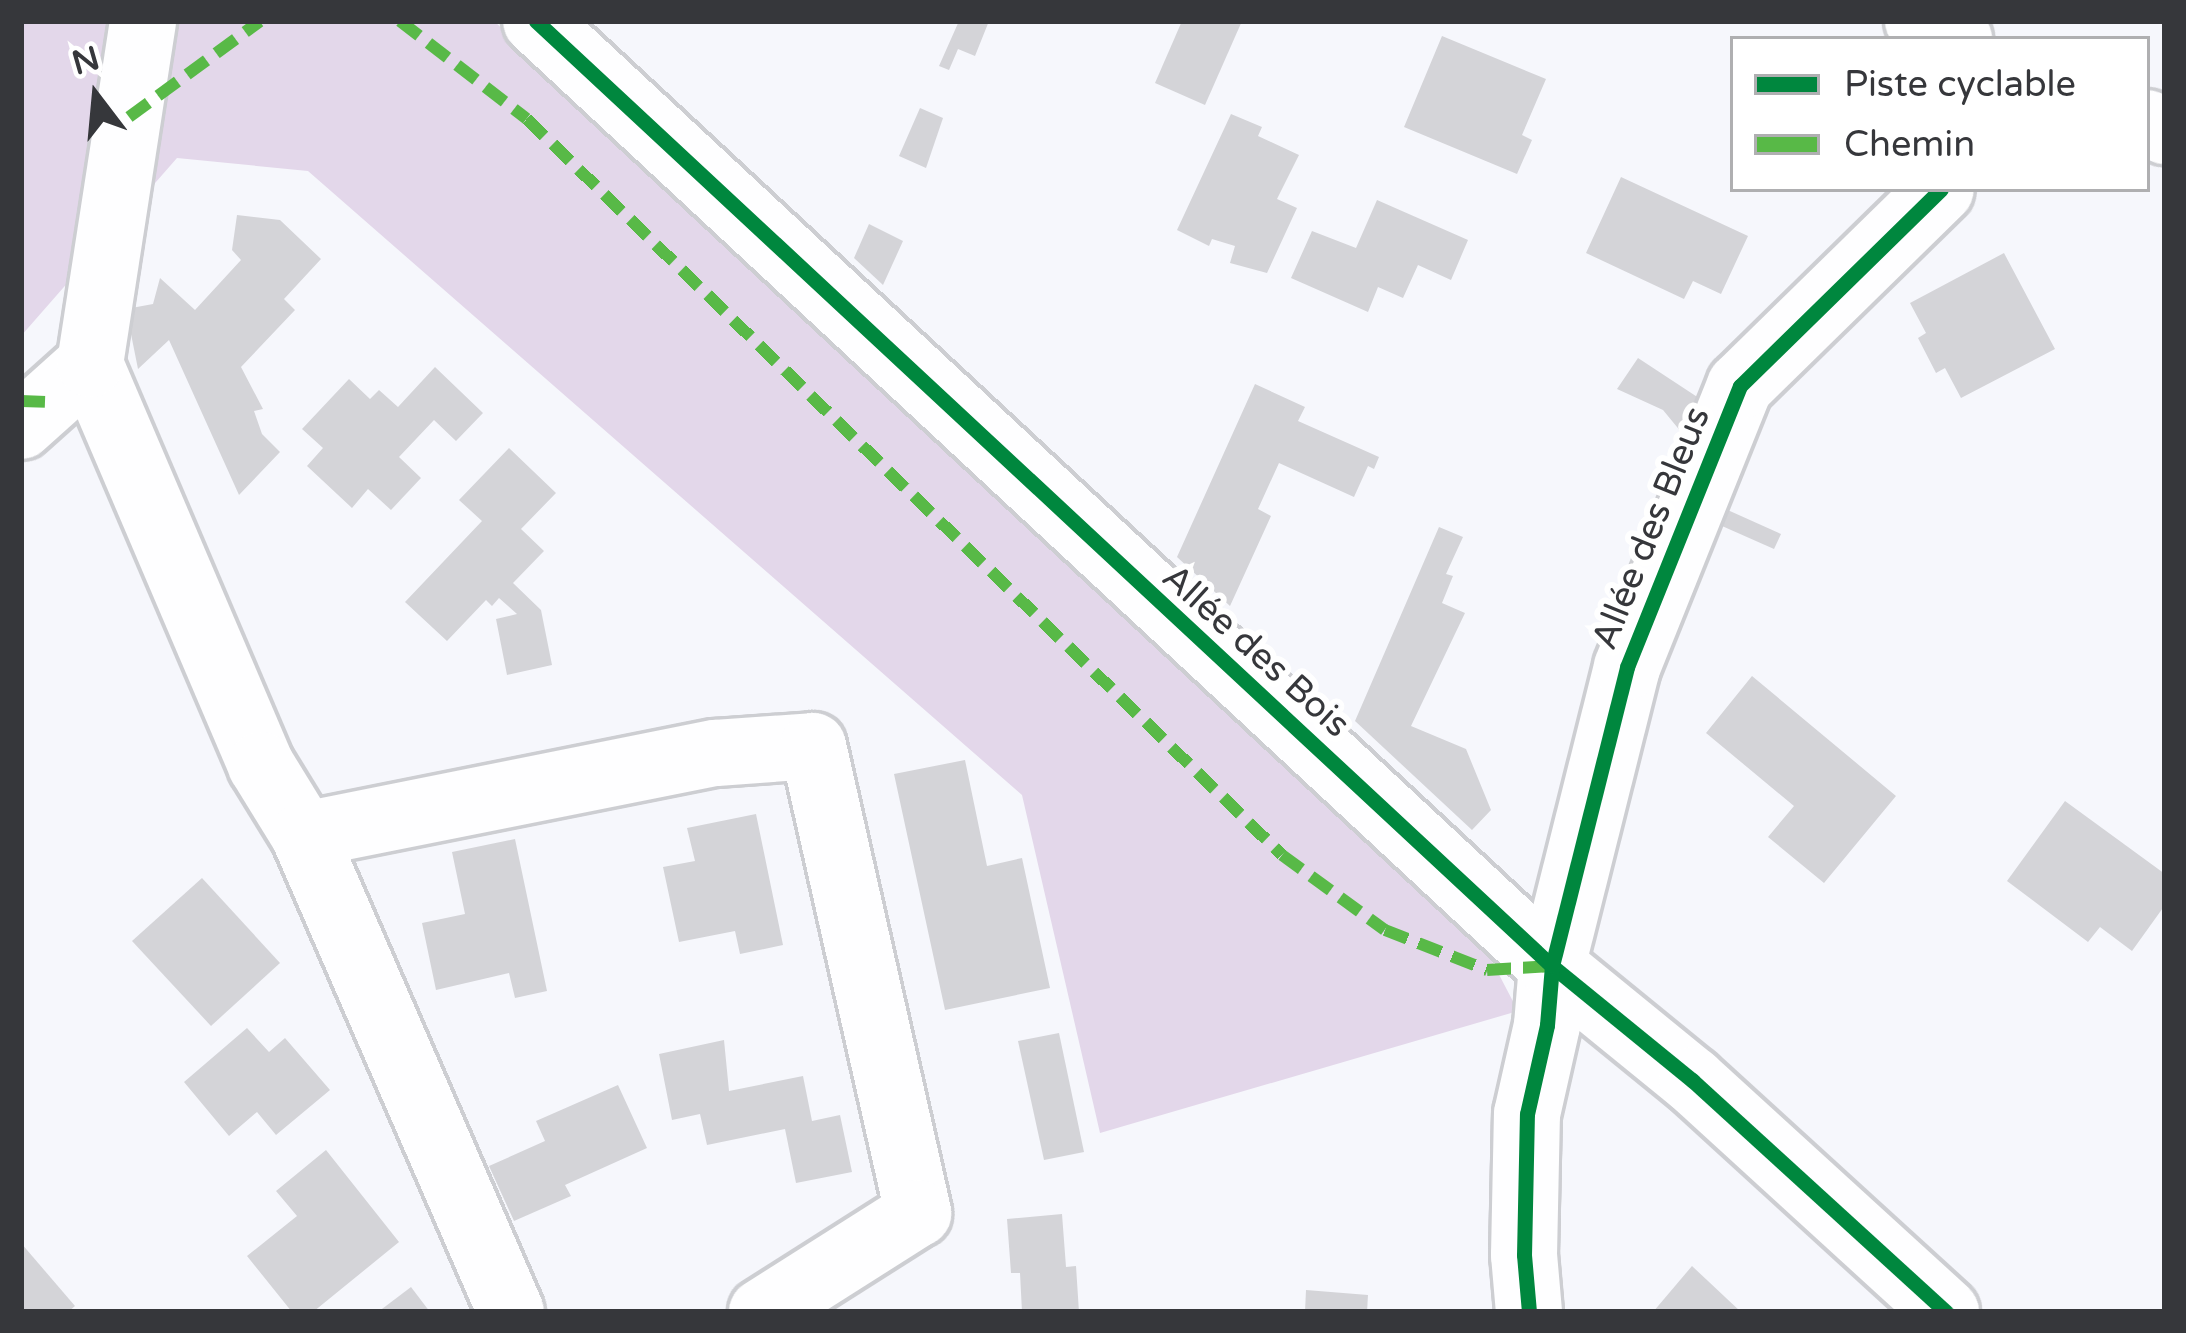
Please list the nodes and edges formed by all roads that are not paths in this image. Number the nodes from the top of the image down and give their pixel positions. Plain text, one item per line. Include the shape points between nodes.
1 (143, 21) edge
2 (536, 21) edge
3 (1918, 21) edge
4 (1952, 36) edge
5 (1938, 192) edge
6 (90, 364) junction
7 (21, 426) edge
8 (304, 835) junction
9 (1552, 966) junction
10 (511, 1312) edge
11 (762, 1312) edge
12 (1529, 1312) edge
13 (1946, 1312) edge

1 - 6 street
2 - 9 street, Allée des Bois
3 - 4 street
5 - 9 street, Allée des Bleus via 1740,386 1627,667
6 - 7 street
6 - 8 street via 261,765
8 - 10 street
8 - 11 street via 716,753 813,746 918,1214
9 - 12 street, Allée des Bleus via 1528,1114
9 - 13 street, Allée des Bois via 1692,1080

